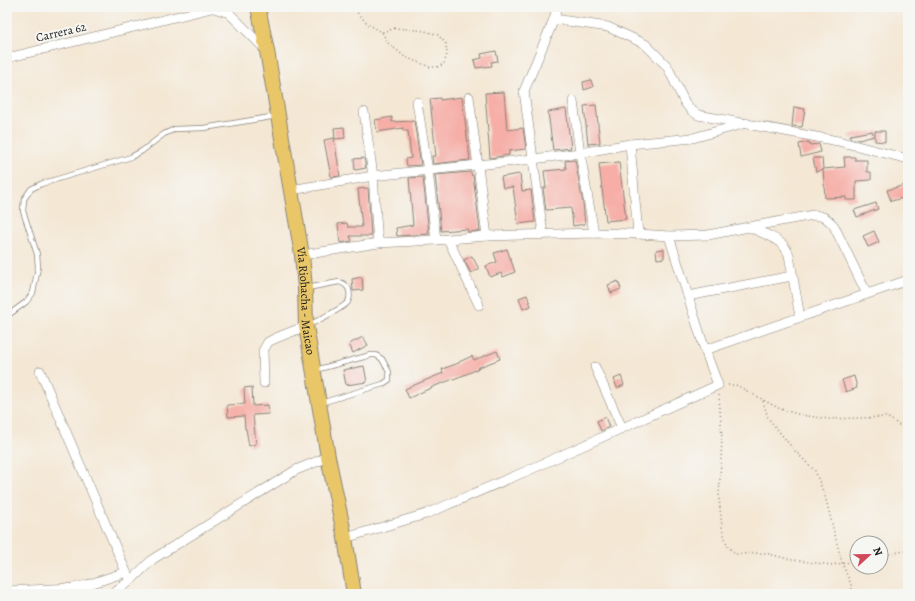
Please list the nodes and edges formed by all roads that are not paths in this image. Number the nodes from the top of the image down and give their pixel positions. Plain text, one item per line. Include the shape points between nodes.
1 (258, 7) edge
2 (557, 7) edge
3 (215, 8) edge
4 (554, 19) junction
5 (267, 51) junction
6 (7, 58) edge
7 (469, 97) dead end
8 (573, 101) dead end
9 (417, 102) dead end
10 (364, 112) dead end
11 (278, 116) junction
12 (746, 123) junction
13 (630, 144) junction
14 (580, 153) junction
15 (533, 159) junction
16 (908, 159) edge
17 (477, 164) junction
18 (428, 170) junction
19 (373, 176) junction
20 (291, 190) junction
21 (749, 227) junction
22 (594, 233) junction
23 (542, 234) junction
24 (638, 234) junction
25 (487, 236) junction
26 (669, 236) junction
27 (448, 239) junction
28 (436, 240) junction
29 (378, 243) junction
30 (302, 254) junction
31 (792, 276) junction
32 (908, 280) edge
33 (305, 288) junction
34 (867, 294) junction
35 (688, 296) junction
36 (479, 305) dead end
37 (7, 316) edge
38 (800, 317) junction
39 (306, 326) junction
40 (705, 350) junction
41 (595, 367) dead end
42 (314, 370) junction
43 (40, 372) dead end
44 (264, 383) dead end
45 (319, 404) junction
46 (622, 428) junction
47 (328, 457) junction
48 (345, 538) junction
49 (128, 576) junction
50 (7, 591) edge
51 (110, 594) edge
52 (354, 594) edge

1 - 5 highway, Vía Riohacha - Maicao
2 - 4 street
3 - 5 street, Carrera 62 via 229,13
3 - 6 street, Carrera 62
4 - 12 street via 608,27 645,44 667,66 691,110 698,115
4 - 15 street via 524,91
5 - 11 highway, Vía Riohacha - Maicao
7 - 17 street
8 - 14 street
9 - 18 street
10 - 19 street
11 - 20 highway, Vía Riohacha - Maicao
11 - 37 lane via 204,128 175,129 132,157 31,189 24,199 23,211 37,254 38,267 33,293 26,302
12 - 13 street via 692,138
12 - 16 street via 838,141
13 - 14 street
13 - 24 street
14 - 15 street
14 - 22 street
15 - 17 street
15 - 23 street
17 - 18 street
17 - 25 street
18 - 19 street
18 - 28 street
19 - 20 street
19 - 29 street
20 - 30 highway, Vía Riohacha - Maicao
21 - 26 street via 708,235
21 - 31 street via 766,234 784,247 789,255
21 - 34 street via 813,216 826,218 834,226
22 - 23 street
22 - 24 street
23 - 25 street
24 - 26 street
25 - 27 street
26 - 35 street
27 - 28 street
27 - 36 street
28 - 29 street
29 - 30 street
30 - 33 highway, Vía Riohacha - Maicao
31 - 35 street
31 - 38 street
32 - 34 street
33 - 39 highway, Vía Riohacha - Maicao
33 - 39 lane via 339,282 344,283 350,295 343,306
34 - 38 street
35 - 40 street
38 - 40 street
39 - 42 highway, Vía Riohacha - Maicao
39 - 44 street via 268,342 263,351
40 - 46 street via 718,385
41 - 46 street
42 - 45 highway, Vía Riohacha - Maicao
42 - 45 lane via 376,355 382,359 389,372 389,380 383,384
43 - 49 street
45 - 47 highway, Vía Riohacha - Maicao
46 - 48 street via 426,514
47 - 48 highway, Vía Riohacha - Maicao
47 - 49 street via 282,478
48 - 52 highway, Vía Riohacha - Maicao
49 - 50 street via 74,588
49 - 51 street

